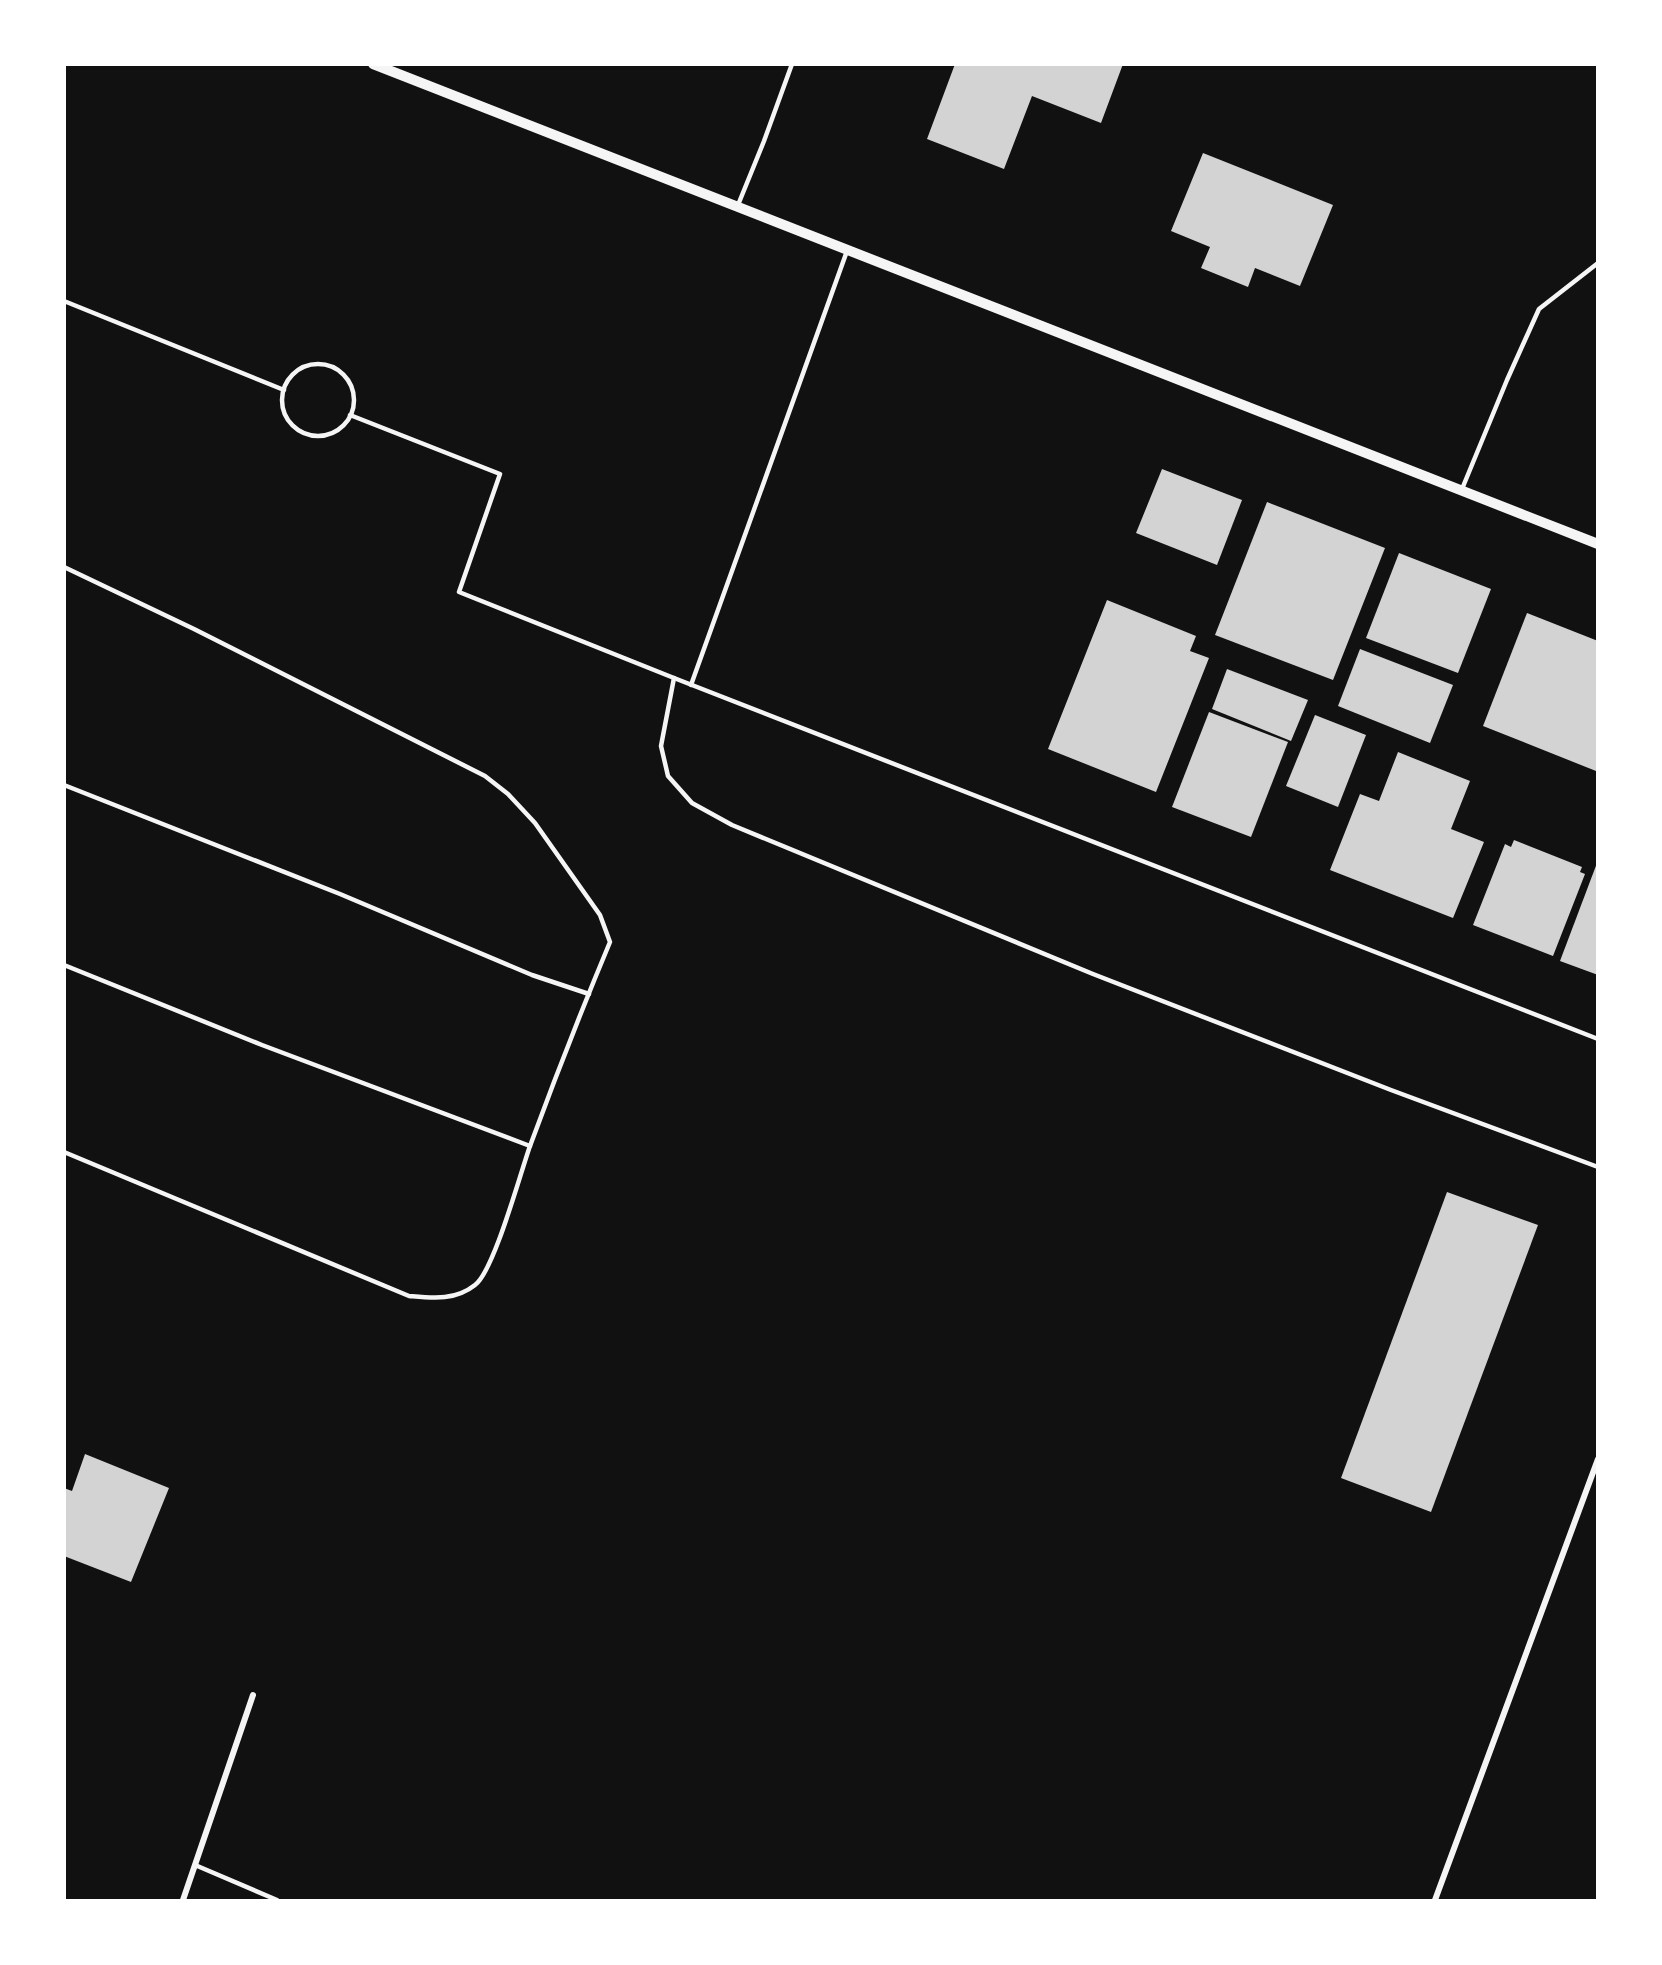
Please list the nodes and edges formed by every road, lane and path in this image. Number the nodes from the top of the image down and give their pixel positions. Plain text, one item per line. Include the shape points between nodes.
1 (374, 64) edge
2 (792, 64) edge
3 (737, 208) junction
4 (847, 251) junction
5 (1598, 263) edge
6 (64, 301) edge
7 (284, 390) junction
8 (351, 415) junction
9 (1462, 491) junction
10 (1598, 544) edge
11 (64, 567) edge
12 (674, 678) junction
13 (691, 685) junction
14 (64, 785) edge
15 (64, 965) edge
16 (589, 994) junction
17 (1598, 1039) edge
18 (530, 1146) junction
19 (64, 1152) edge
20 (1598, 1167) edge
21 (1598, 1459) edge
22 (254, 1695) dead end
23 (195, 1865) junction
24 (183, 1900) edge
25 (277, 1900) edge
26 (1436, 1900) edge

1 - 3 street
2 - 3 lane
3 - 4 street
4 - 9 street
4 - 13 lane
5 - 9 lane via 1539,309
6 - 7 lane
7 - 8 lane via 282,408 287,420 306,434 317,437 339,430
7 - 8 lane via 293,374 303,367 326,365 337,370 352,387
8 - 12 lane via 500,474 459,591
9 - 10 street
11 - 16 lane via 485,776 508,794 535,823 600,915 610,942
12 - 13 lane
12 - 20 lane via 661,747 668,776 692,803 732,825 1115,982
13 - 17 lane
14 - 16 lane via 532,975
15 - 18 lane
16 - 18 lane
18 - 19 lane via 489,1267 476,1285 453,1297 438,1298 409,1296
21 - 26 street
22 - 23 street
23 - 24 street
23 - 25 lane

